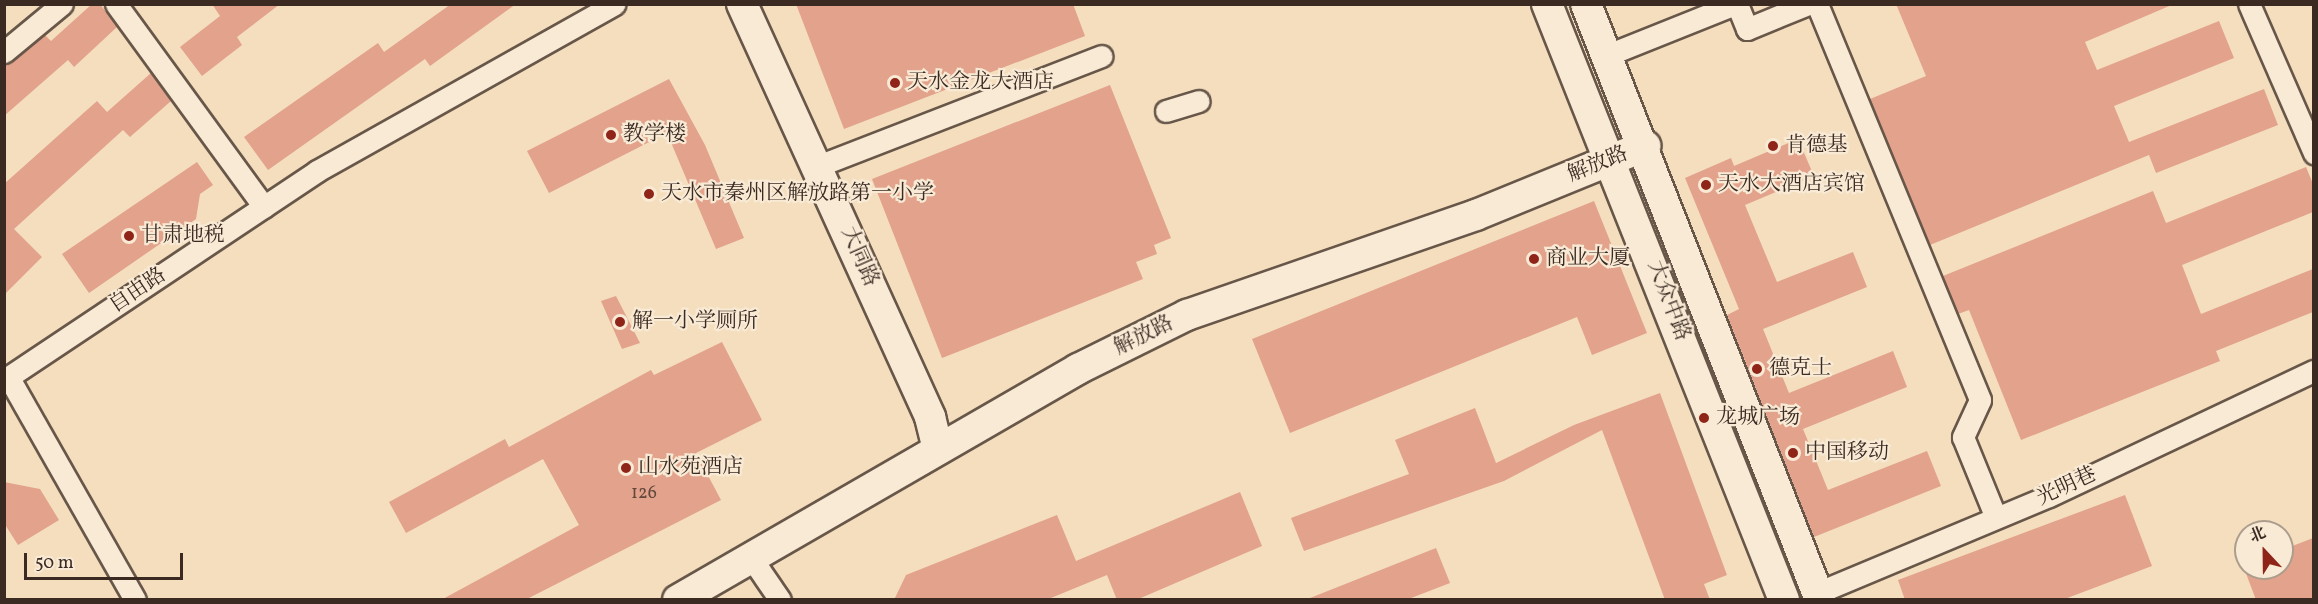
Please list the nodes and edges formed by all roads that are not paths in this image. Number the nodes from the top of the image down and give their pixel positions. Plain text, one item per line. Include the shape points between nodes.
1 (62, 4) edge
2 (117, 4) edge
3 (614, 4) edge
4 (742, 4) edge
5 (1547, 4) edge
6 (1586, 4) edge
7 (1736, 4) edge
8 (1808, 4) edge
9 (1817, 4) edge
10 (2249, 4) edge
11 (4, 52) edge
12 (1101, 56) dead end
13 (1605, 56) junction
14 (1198, 101) dead end
15 (1167, 111) dead end
16 (1645, 146) junction
17 (2313, 153) edge
18 (1613, 158) junction
19 (818, 166) junction
20 (264, 207) junction
21 (2313, 371) edge
22 (7, 379) edge
23 (938, 448) junction
24 (1996, 518) junction
25 (750, 556) junction
26 (1818, 596) edge
27 (135, 600) edge
28 (678, 600) edge
29 (780, 600) edge
30 (1784, 600) edge

1 - 11 street
2 - 20 street
3 - 20 street, 自由路
4 - 19 main road, 大同路
5 - 18 main road, 大众中路
6 - 13 main road, 大众中路
7 - 8 street via 1747,29
7 - 13 street
9 - 24 street via 1980,400 1963,437
10 - 17 street
12 - 19 street
13 - 16 main road, 大众中路
14 - 15 street
16 - 18 main road, 解放路
16 - 26 main road, 大众中路
18 - 23 main road, 解放路 via 1476,215 1187,315
18 - 30 main road, 大众中路
19 - 23 main road, 大同路 via 930,417
20 - 22 street, 自由路
21 - 24 street, 光明巷
22 - 27 street, 自由路
23 - 25 main road, 解放路
24 - 26 street, 光明巷
25 - 28 main road, 解放路
25 - 29 street

